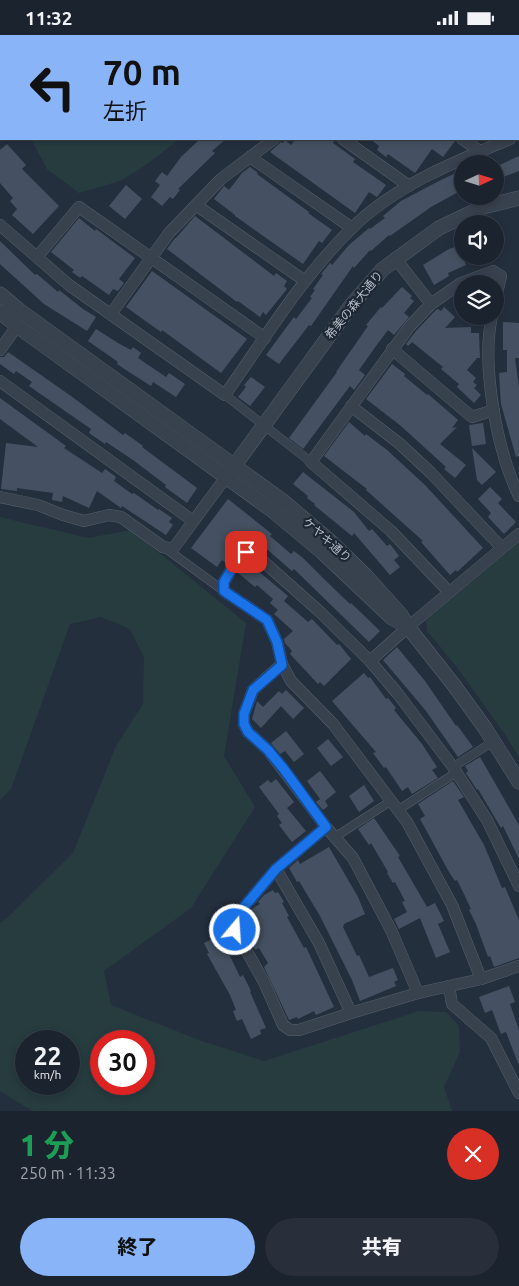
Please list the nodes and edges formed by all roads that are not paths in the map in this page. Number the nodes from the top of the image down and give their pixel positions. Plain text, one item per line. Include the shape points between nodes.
1 (273, 140) edge
2 (344, 140) edge
3 (464, 140) edge
4 (508, 140) edge
5 (480, 151) junction
6 (473, 155) edge
7 (250, 157) junction
8 (454, 164) edge
9 (409, 186) junction
10 (519, 198) edge
11 (196, 205) junction
12 (0, 225) edge
13 (352, 228) junction
14 (37, 257) junction
15 (152, 257) junction
16 (395, 258) junction
17 (482, 275) edge
18 (499, 275) edge
19 (305, 281) junction
20 (454, 288) edge
21 (0, 294) edge
22 (431, 304) junction
23 (0, 312) edge
24 (112, 314) junction
25 (491, 325) edge
26 (17, 326) junction
27 (265, 338) junction
28 (392, 349) junction
29 (0, 350) edge
30 (0, 381) edge
31 (225, 395) junction
32 (351, 406) junction
33 (494, 410) junction
34 (264, 425) junction
35 (311, 461) junction
36 (230, 472) junction
37 (519, 495) edge
38 (0, 497) edge
39 (193, 521) junction
40 (519, 534) edge
41 (163, 547) junction
42 (502, 548) junction
43 (224, 591) junction
44 (449, 593) junction
45 (408, 627) junction
46 (370, 661) junction
47 (282, 665) junction
48 (494, 741) junction
49 (455, 769) junction
50 (519, 782) edge
51 (394, 805) junction
52 (326, 827) junction
53 (335, 837) junction
54 (276, 869) junction
55 (519, 886) edge
56 (519, 966) edge
57 (481, 979) junction
58 (449, 986) junction
59 (418, 993) junction
60 (352, 1013) junction
61 (519, 1093) edge

1 - 7 street
2 - 9 street
3 - 5 street
4 - 5 street
5 - 6 street
7 - 11 street via 221,179
7 - 13 street
8 - 9 street
9 - 13 street
10 - 16 street, 希美の森大通り via 482,204
11 - 15 street via 169,233
11 - 19 street
12 - 14 street
13 - 19 street
14 - 15 street via 79,207
14 - 24 street via 69,285
15 - 24 street
15 - 27 street
16 - 22 street
16 - 34 street, 希美の森大通り via 353,303
17 - 18 street via 493,271
19 - 27 street
20 - 22 street
21 - 36 street
22 - 28 street
23 - 26 street
24 - 31 street
25 - 33 street via 488,374
26 - 29 street
26 - 36 street
27 - 31 street
28 - 32 street
28 - 33 street via 472,417
30 - 39 street
31 - 34 street
32 - 35 street
32 - 42 street via 431,473
33 - 37 street via 503,452
34 - 35 street
34 - 36 street, 希美の森大通り
35 - 44 street via 391,531
36 - 39 street
36 - 45 street, ケヤキ通り via 283,501 331,542 366,576
38 - 41 street via 38,505 84,521 109,515 121,517
39 - 41 street via 173,549
40 - 42 street
41 - 43 street
42 - 44 street
43 - 46 street via 224,582 240,555 246,552 255,554
43 - 47 street via 267,620 277,642
44 - 45 street
45 - 46 street
45 - 48 street, ケヤキ通り
46 - 49 street
47 - 51 street via 291,681 333,724
47 - 52 street via 253,690 244,714 244,724 283,768
48 - 49 street
48 - 50 street, ケヤキ通り
49 - 51 street
49 - 55 street via 487,820
51 - 53 street
51 - 57 street via 407,822 452,905
52 - 53 street
52 - 54 street
53 - 59 street via 353,858 391,930
54 - 60 street via 319,943
54 - 60 street via 233,920 283,1025 299,1031
56 - 57 street
57 - 58 street
58 - 59 street
58 - 61 street via 452,1004 491,1038
59 - 60 street

